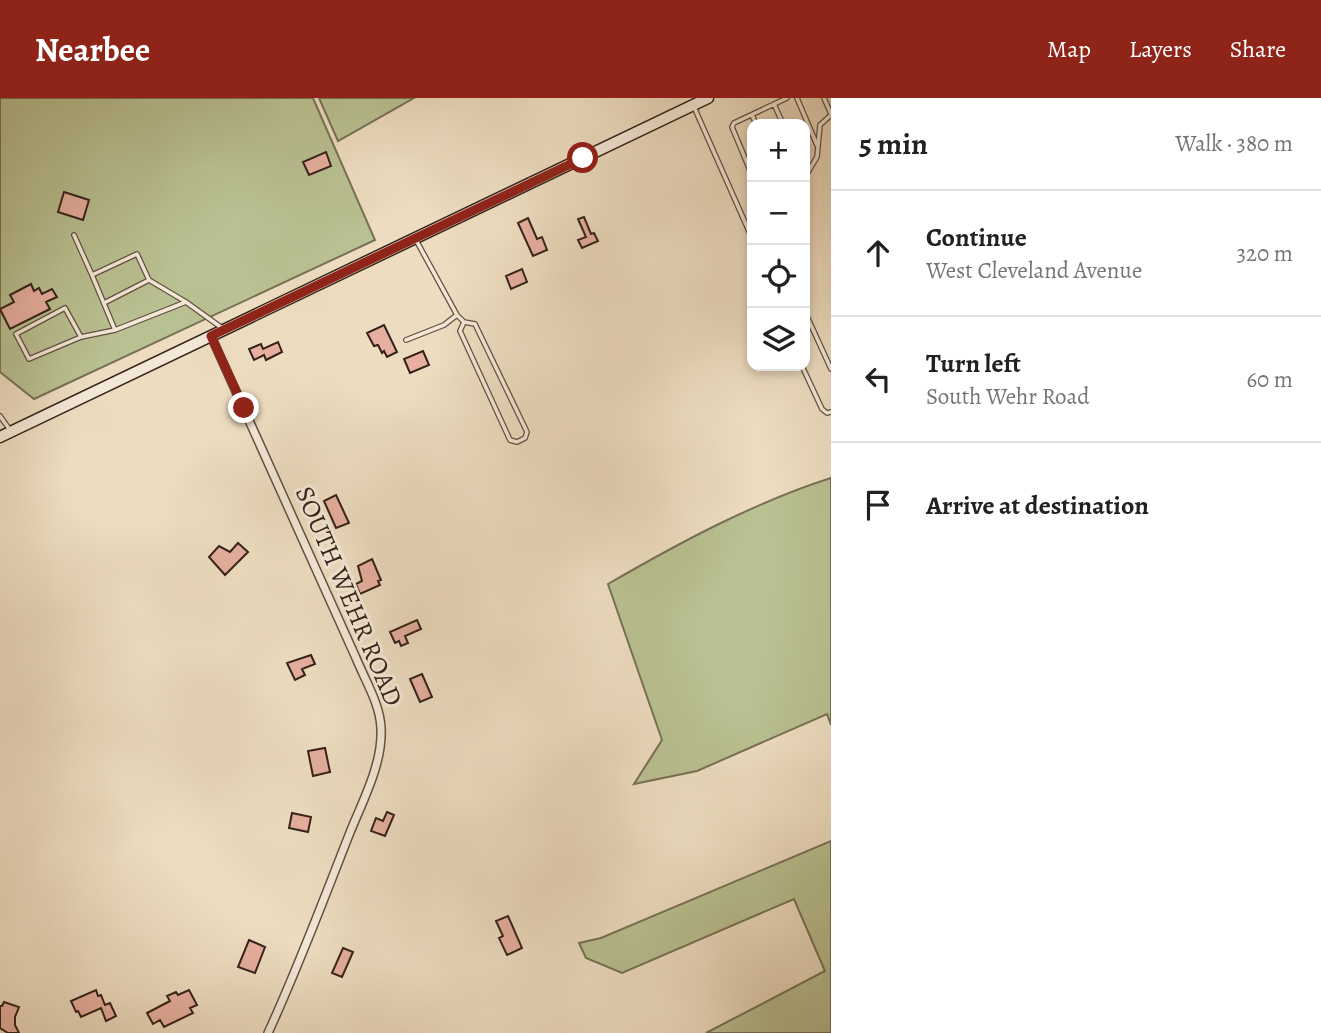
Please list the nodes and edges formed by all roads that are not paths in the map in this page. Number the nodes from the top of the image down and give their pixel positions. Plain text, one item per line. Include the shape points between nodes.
1 (787, 98) edge
2 (797, 98) edge
3 (824, 98) edge
4 (702, 100) edge
5 (774, 104) junction
6 (752, 115) junction
7 (831, 115) edge
8 (754, 119) edge
9 (781, 119) edge
10 (818, 147) junction
11 (747, 163) edge
12 (810, 168) edge
13 (747, 222) edge
14 (74, 235) dead end
15 (415, 238) junction
16 (92, 275) junction
17 (149, 280) junction
18 (186, 302) junction
19 (104, 303) junction
20 (457, 315) junction
21 (464, 322) junction
22 (810, 323) edge
23 (115, 330) junction
24 (223, 330) junction
25 (211, 336) junction
26 (81, 337) junction
27 (406, 340) dead end
28 (831, 369) edge
29 (804, 371) edge
30 (831, 412) edge
31 (0, 416) edge
32 (12, 431) junction
33 (0, 437) edge
34 (268, 1033) edge

1 - 5 lane
2 - 10 lane
3 - 7 lane
4 - 13 lane
4 - 15 main road
5 - 6 lane
5 - 9 lane
6 - 8 lane
6 - 11 lane via 732,127
7 - 10 lane via 820,125
10 - 12 lane
14 - 16 lane
15 - 20 lane
15 - 24 main road
16 - 17 lane via 137,254
16 - 19 lane
17 - 18 lane
17 - 19 lane
18 - 23 lane
18 - 24 lane
19 - 23 lane
20 - 21 lane
20 - 27 lane
21 - 21 lane via 475,324 527,432 517,442 510,440 460,331
22 - 28 lane
23 - 26 lane
24 - 25 main road
25 - 32 main road
25 - 34 street, SOUTH WEHR ROAD via 382,726 372,774
26 - 26 lane via 29,359 16,334 65,308
29 - 30 lane via 822,409
31 - 32 lane
32 - 33 main road

